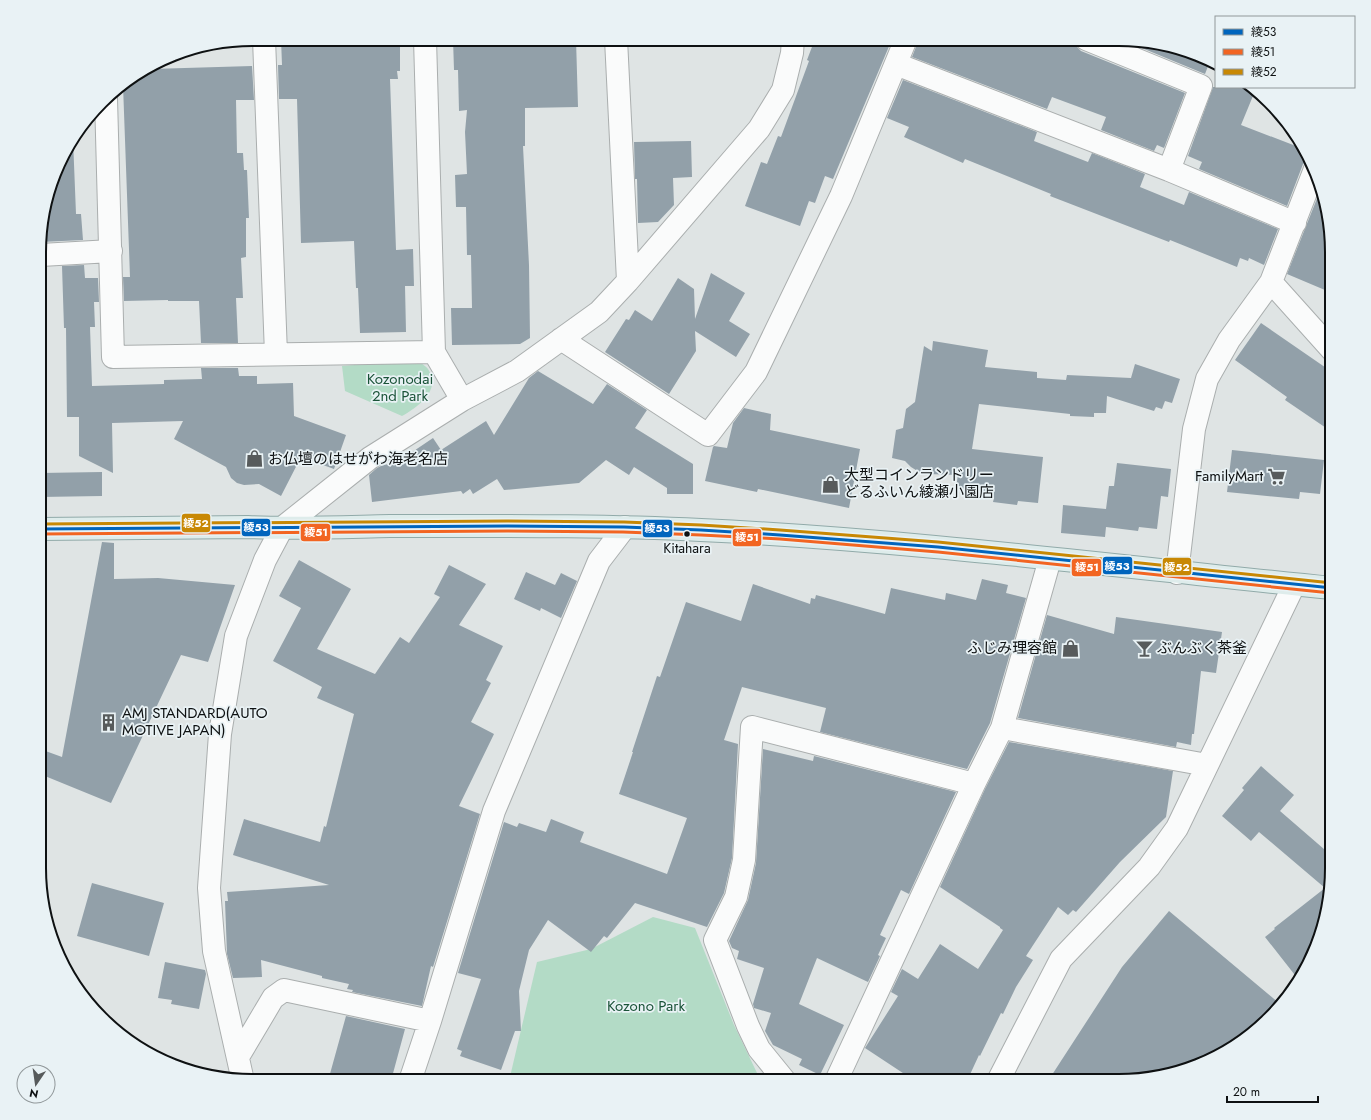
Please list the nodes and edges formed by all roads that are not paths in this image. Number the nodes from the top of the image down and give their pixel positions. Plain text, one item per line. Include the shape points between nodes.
1 (264, 46) edge
2 (426, 46) edge
3 (616, 46) edge
4 (792, 46) edge
5 (903, 46) edge
6 (1103, 46) edge
7 (896, 64) junction
8 (106, 106) edge
9 (1169, 170) junction
10 (1311, 179) edge
11 (1295, 223) junction
12 (111, 251) junction
13 (46, 255) edge
14 (628, 281) junction
15 (1271, 282) junction
16 (561, 339) junction
17 (1325, 342) edge
18 (434, 352) junction
19 (276, 354) junction
20 (462, 400) junction
21 (625, 527) junction
22 (282, 528) junction
23 (46, 529) edge
24 (1050, 559) junction
25 (1177, 573) junction
26 (1294, 585) junction
27 (1325, 587) edge
28 (1002, 728) junction
29 (1207, 765) junction
30 (974, 784) junction
31 (430, 1021) junction
32 (238, 1057) junction
33 (242, 1074) edge
34 (412, 1074) edge
35 (780, 1074) edge
36 (839, 1074) edge
37 (1002, 1074) edge

1 - 19 street
2 - 18 street
3 - 14 street
4 - 14 street via 783,90 759,129
5 - 7 street
6 - 9 street via 1201,86
7 - 9 street
7 - 16 street via 840,196 756,372 708,435
8 - 12 street
9 - 11 street
10 - 11 street
11 - 15 street
12 - 13 street
12 - 19 street via 113,357
14 - 16 street via 599,312
15 - 17 street
15 - 25 street via 1229,340 1207,379 1194,429
16 - 20 street via 517,370
18 - 19 street
18 - 20 street
20 - 22 street via 370,458
21 - 22 main road
21 - 24 main road via 877,542
21 - 31 street via 599,561 494,811
22 - 23 main road
22 - 32 street via 265,560 236,636 220,734 209,888 214,951
24 - 25 main road
24 - 28 street
25 - 26 main road
26 - 27 main road
26 - 29 street
28 - 29 street
28 - 30 street
29 - 37 street via 1177,828 1149,867 1061,959
30 - 35 street via 752,727 744,860 736,897 715,940 759,1049
30 - 36 street
31 - 32 street via 284,990 273,998
31 - 34 street
32 - 33 street

